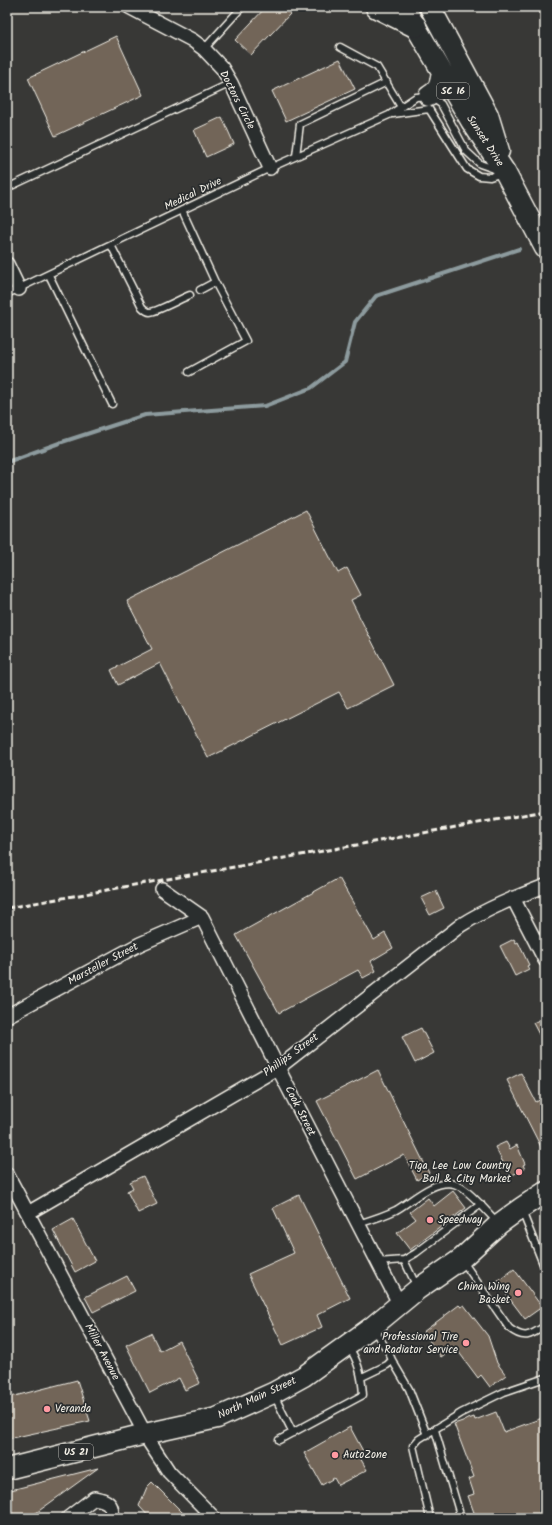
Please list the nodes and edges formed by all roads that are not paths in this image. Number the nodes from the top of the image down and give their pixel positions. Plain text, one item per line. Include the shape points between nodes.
1 (129, 7) edge
2 (242, 7) edge
3 (377, 7) edge
4 (404, 7) edge
5 (430, 7) edge
6 (415, 26) junction
7 (340, 47) dead end
8 (204, 49) junction
9 (442, 72) junction
10 (387, 82) junction
11 (231, 83) junction
12 (429, 96) junction
13 (401, 107) junction
14 (389, 115) junction
15 (296, 156) junction
16 (270, 168) junction
17 (506, 172) junction
18 (7, 188) edge
19 (182, 210) junction
20 (111, 245) junction
21 (545, 248) edge
22 (7, 264) edge
23 (48, 275) junction
24 (215, 282) junction
25 (19, 289) junction
26 (200, 290) dead end
27 (7, 294) edge
28 (190, 295) dead end
29 (190, 372) dead end
30 (112, 404) dead end
31 (545, 886) edge
32 (162, 889) dead end
33 (513, 898) junction
34 (202, 917) junction
35 (545, 960) edge
36 (7, 1016) edge
37 (278, 1068) junction
38 (7, 1174) edge
39 (545, 1192) edge
40 (481, 1204) junction
41 (521, 1208) junction
42 (28, 1212) junction
43 (358, 1224) junction
44 (499, 1224) junction
45 (462, 1259) junction
46 (404, 1260) junction
47 (378, 1262) junction
48 (545, 1269) edge
49 (418, 1289) junction
50 (400, 1304) junction
51 (545, 1326) edge
52 (372, 1327) junction
53 (346, 1345) junction
54 (392, 1360) junction
55 (362, 1376) junction
56 (545, 1378) edge
57 (273, 1393) junction
58 (435, 1430) junction
59 (293, 1433) junction
60 (145, 1434) junction
61 (427, 1435) junction
62 (279, 1440) dead end
63 (7, 1469) edge
64 (112, 1517) edge
65 (210, 1517) edge
66 (68, 1518) edge
67 (430, 1518) edge
68 (461, 1518) edge

1 - 8 street, Doctors Circle
2 - 8 lane
3 - 6 highway
4 - 6 main road, Sunset Drive / SC 16
5 - 17 main road, Sunset Drive / SC 16 via 488,116
6 - 9 main road, Sunset Drive / SC 16
7 - 10 lane via 377,67
8 - 11 street, Doctors Circle via 222,68
9 - 12 main road via 436,92
9 - 17 main road, Sunset Drive / SC 16
10 - 13 lane
10 - 15 lane via 300,124
11 - 16 street, Doctors Circle
11 - 18 lane
12 - 13 lane, Medical Drive via 416,97
12 - 17 lane via 441,104 466,151 480,164
13 - 14 lane, Medical Drive
14 - 15 lane, Medical Drive
14 - 17 lane, Medical Drive via 430,109 467,169 480,176 490,177
15 - 16 lane, Medical Drive
16 - 19 lane, Medical Drive
17 - 21 main road, Sunset Drive / SC 16
19 - 20 lane, Medical Drive
19 - 24 lane
20 - 23 lane, Medical Drive
20 - 28 lane via 142,307 150,313
22 - 25 street
23 - 25 lane, Medical Drive
23 - 30 lane
24 - 26 lane
24 - 29 lane via 246,341
25 - 27 lane, Medical Drive
31 - 33 street, Phillips Street
32 - 34 street, Cook Street
33 - 35 street
33 - 37 street, Phillips Street via 461,925
34 - 36 street, Marsteller Street via 140,944
34 - 37 street, Cook Street
37 - 42 street, Phillips Street
37 - 43 street, Cook Street
38 - 42 street, Miller Avenue
39 - 41 main road, North Main Street / US 21
40 - 43 lane via 454,1184 439,1185 424,1191 392,1212
40 - 44 lane
40 - 46 lane
41 - 44 main road, North Main Street / US 21
41 - 48 lane
42 - 60 street, Miller Avenue
43 - 47 street, Cook Street
44 - 45 main road, North Main Street / US 21
45 - 49 main road, North Main Street / US 21
45 - 51 lane via 509,1328 517,1334 526,1336
46 - 47 lane
46 - 49 lane
47 - 50 street, Cook Street
49 - 50 main road, North Main Street / US 21
50 - 52 main road, North Main Street / US 21
52 - 53 main road, North Main Street / US 21
52 - 54 lane
53 - 55 lane
53 - 57 main road, North Main Street / US 21 via 304,1376
54 - 55 lane via 387,1365
54 - 61 lane via 409,1389
55 - 59 lane via 363,1395
56 - 58 lane via 504,1392 461,1413
57 - 59 lane
57 - 60 main road, North Main Street / US 21 via 217,1418
58 - 61 lane
58 - 68 lane
59 - 62 lane
60 - 63 main road, North Main Street / US 21
60 - 65 street, Miller Avenue via 169,1472
61 - 67 lane via 413,1446
64 - 66 street via 109,1502 94,1498

